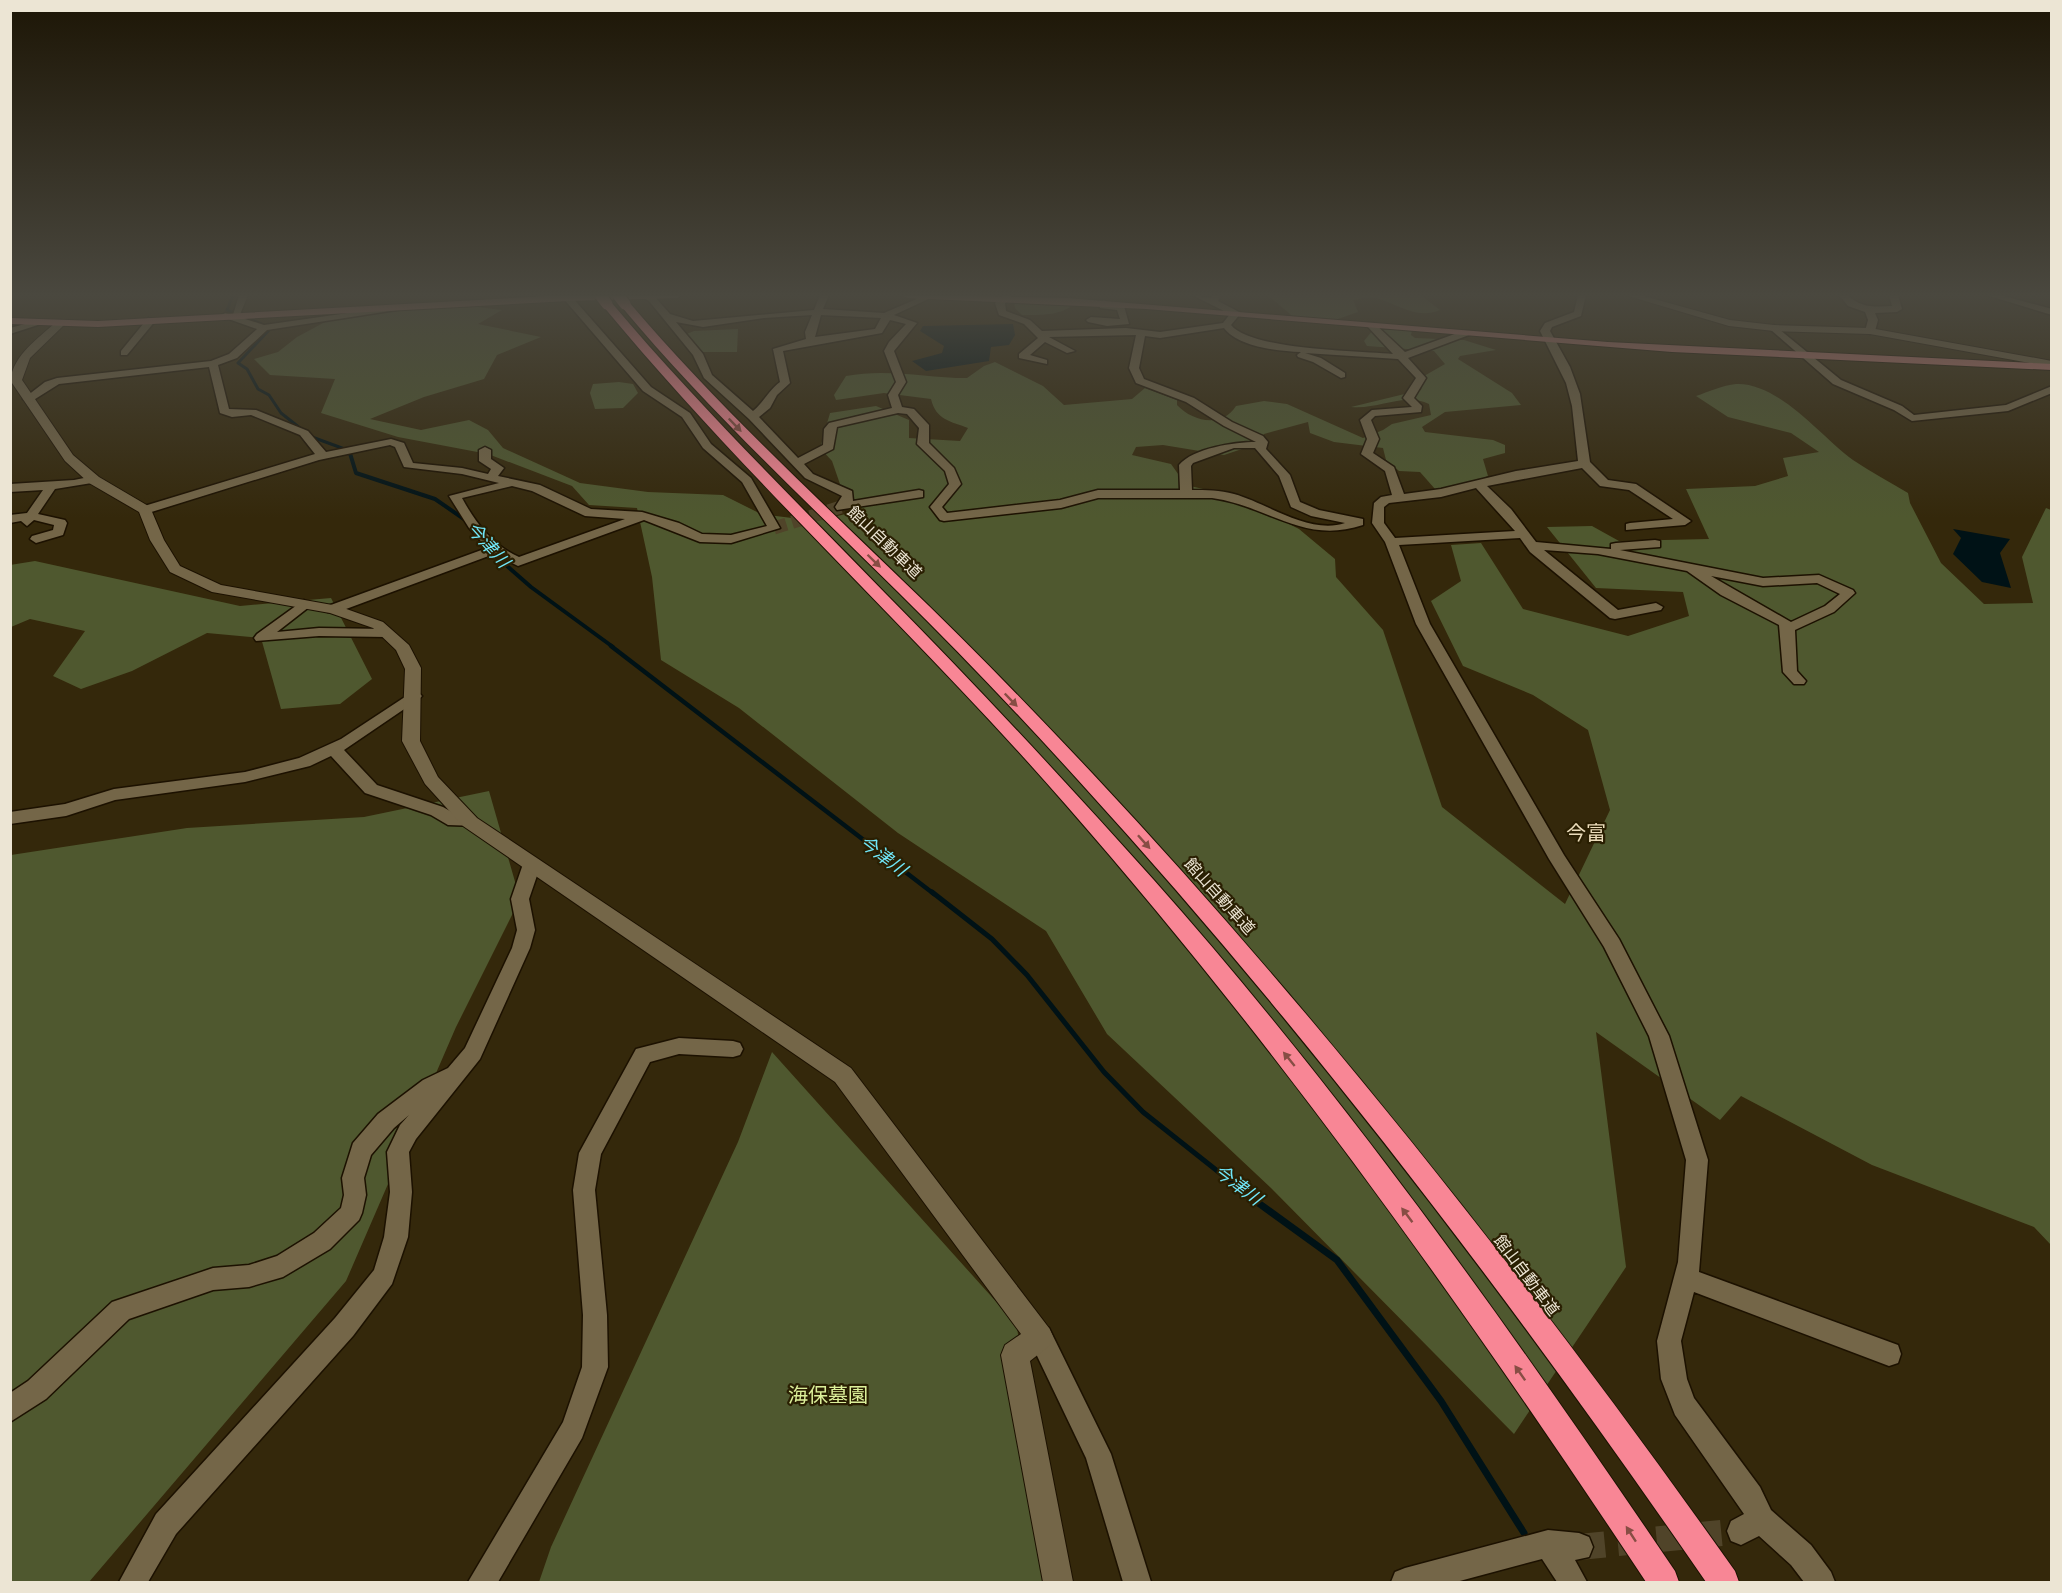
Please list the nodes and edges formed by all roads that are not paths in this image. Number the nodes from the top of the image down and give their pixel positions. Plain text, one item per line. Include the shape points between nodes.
1 (16, 369) edge
2 (145, 369) edge
3 (166, 369) edge
4 (214, 369) edge
5 (630, 369) edge
6 (667, 369) edge
7 (682, 369) edge
8 (705, 369) edge
9 (782, 369) edge
10 (896, 369) edge
11 (1135, 369) edge
12 (1331, 369) edge
13 (1414, 369) edge
14 (1566, 369) edge
15 (1822, 369) edge
16 (142, 372) junction
17 (1341, 375) dead end
18 (2052, 389) edge
19 (20, 391) edge
20 (898, 410) junction
21 (753, 417) junction
22 (1262, 445) junction
23 (485, 450) dead end
24 (323, 456) junction
25 (798, 462) junction
26 (1584, 463) junction
27 (491, 478) junction
28 (94, 480) junction
29 (514, 484) junction
30 (1479, 484) junction
31 (51, 486) junction
32 (10, 488) edge
33 (920, 494) dead end
34 (1186, 494) junction
35 (1399, 497) junction
36 (145, 510) junction
37 (642, 516) junction
38 (10, 519) edge
39 (29, 519) junction
40 (1369, 522) junction
41 (1630, 527) dead end
42 (1521, 534) junction
43 (36, 539) dead end
44 (1391, 542) junction
45 (1655, 544) dead end
46 (1531, 545) junction
47 (495, 549) junction
48 (1594, 549) junction
49 (1683, 566) junction
50 (304, 604) junction
51 (1656, 607) dead end
52 (333, 609) junction
53 (1788, 627) junction
54 (387, 633) junction
55 (1799, 681) dead end
56 (414, 696) junction
57 (334, 749) junction
58 (10, 818) edge
59 (470, 822) junction
60 (532, 864) junction
61 (733, 1049) dead end
62 (454, 1074) junction
63 (1686, 1278) junction
64 (1040, 1337) junction
65 (1889, 1354) dead end
66 (10, 1409) edge
67 (1548, 1544) junction
68 (1579, 1547) tunnel mouth
69 (133, 1582) edge
70 (482, 1582) edge
71 (1058, 1582) edge
72 (1137, 1582) edge
73 (1405, 1582) edge
74 (1573, 1582) edge
75 (1664, 1582) edge
76 (1724, 1582) edge
77 (1821, 1582) edge

1 - 19 street
2 - 16 street
3 - 16 street
4 - 24 street via 224,411 252,412 304,433
5 - 37 street via 647,389 686,415 707,446 747,480 774,528 717,540 691,536 675,526
75 -> 6 highway via 1425,1239 1245,1004 1070,797 681,391
7 -> 76 highway, 館山自動車道 via 917,602 1227,934 1458,1219
8 - 21 street
9 - 21 street via 785,383
10 - 20 street via 901,382 893,395
11 - 22 street via 1140,381 1197,404 1259,438
12 - 17 street
13 - 35 street via 1421,378 1408,398 1417,410 1372,413 1365,420 1373,439 1367,454 1390,469
14 - 26 street via 1580,406
15 - 18 street via 1837,382 1912,418 2008,408
16 - 19 street via 50,383 39,394
19 - 28 street via 69,458
20 - 25 street via 833,425 829,447
20 - 34 street via 910,411 925,427 923,444 952,474 956,484 936,507 944,517 1061,504 1098,494
21 - 25 street
22 - 34 street via 1233,445 1189,461 1185,465
22 - 40 street via 1260,449 1284,475 1295,504 1315,513
23 - 27 street via 485,461 498,468
24 - 27 street via 391,442 400,445 408,465
24 - 36 street
25 - 33 street via 809,476 848,494 849,499 841,507
26 - 30 street
26 - 41 street via 1604,483 1632,488 1685,521
27 - 29 street
28 - 31 street
28 - 36 street
29 - 37 street via 536,488 589,513
29 - 47 street via 455,496 463,513
30 - 35 street
30 - 42 street
31 - 32 street
31 - 39 street
34 - 40 street via 1229,495 1326,529 1347,529
35 - 40 street via 1385,500
36 - 50 street via 157,540 175,568 217,589
37 - 47 street via 518,562
38 - 39 street
39 - 43 street via 62,523 58,532
40 - 44 street
42 - 44 street
42 - 46 street
44 - 63 street via 1423,624 1558,859 1612,944 1659,1035 1697,1160
45 - 48 street
46 - 48 street
46 - 51 street via 1615,615
47 - 52 street
48 - 49 street
49 - 53 street
49 - 53 street via 1763,582 1819,579 1848,593 1844,600 1812,621
50 - 52 street
50 - 54 street via 261,638 319,632
52 - 54 street via 378,625
53 - 55 street via 1790,672
54 - 56 street via 403,648 413,668
56 - 57 street
56 - 59 street via 411,741 431,780
57 - 58 street via 272,771 114,795 66,810
57 - 59 street via 371,789 437,811 454,821
59 - 60 street
60 - 62 street via 520,899 526,930 522,948 473,1053
60 - 64 street via 843,1075
61 - 70 street via 679,1046 643,1055 590,1153 584,1190 595,1315 595,1367 573,1429
62 - 66 street via 430,1086 386,1121 361,1150 353,1178 351,1213 322,1240 283,1266 249,1276 213,1280 121,1310 37,1390
62 - 69 street via 408,1132 398,1152 399,1215 384,1276 344,1327 166,1524
63 - 65 street
63 - 77 street via 1669,1341 1674,1378 1684,1406 1750,1497 1751,1525 1801,1555
64 - 71 street via 1015,1355
64 - 72 street via 1098,1454
67 - 68 street
67 - 73 street
67 - 74 street

